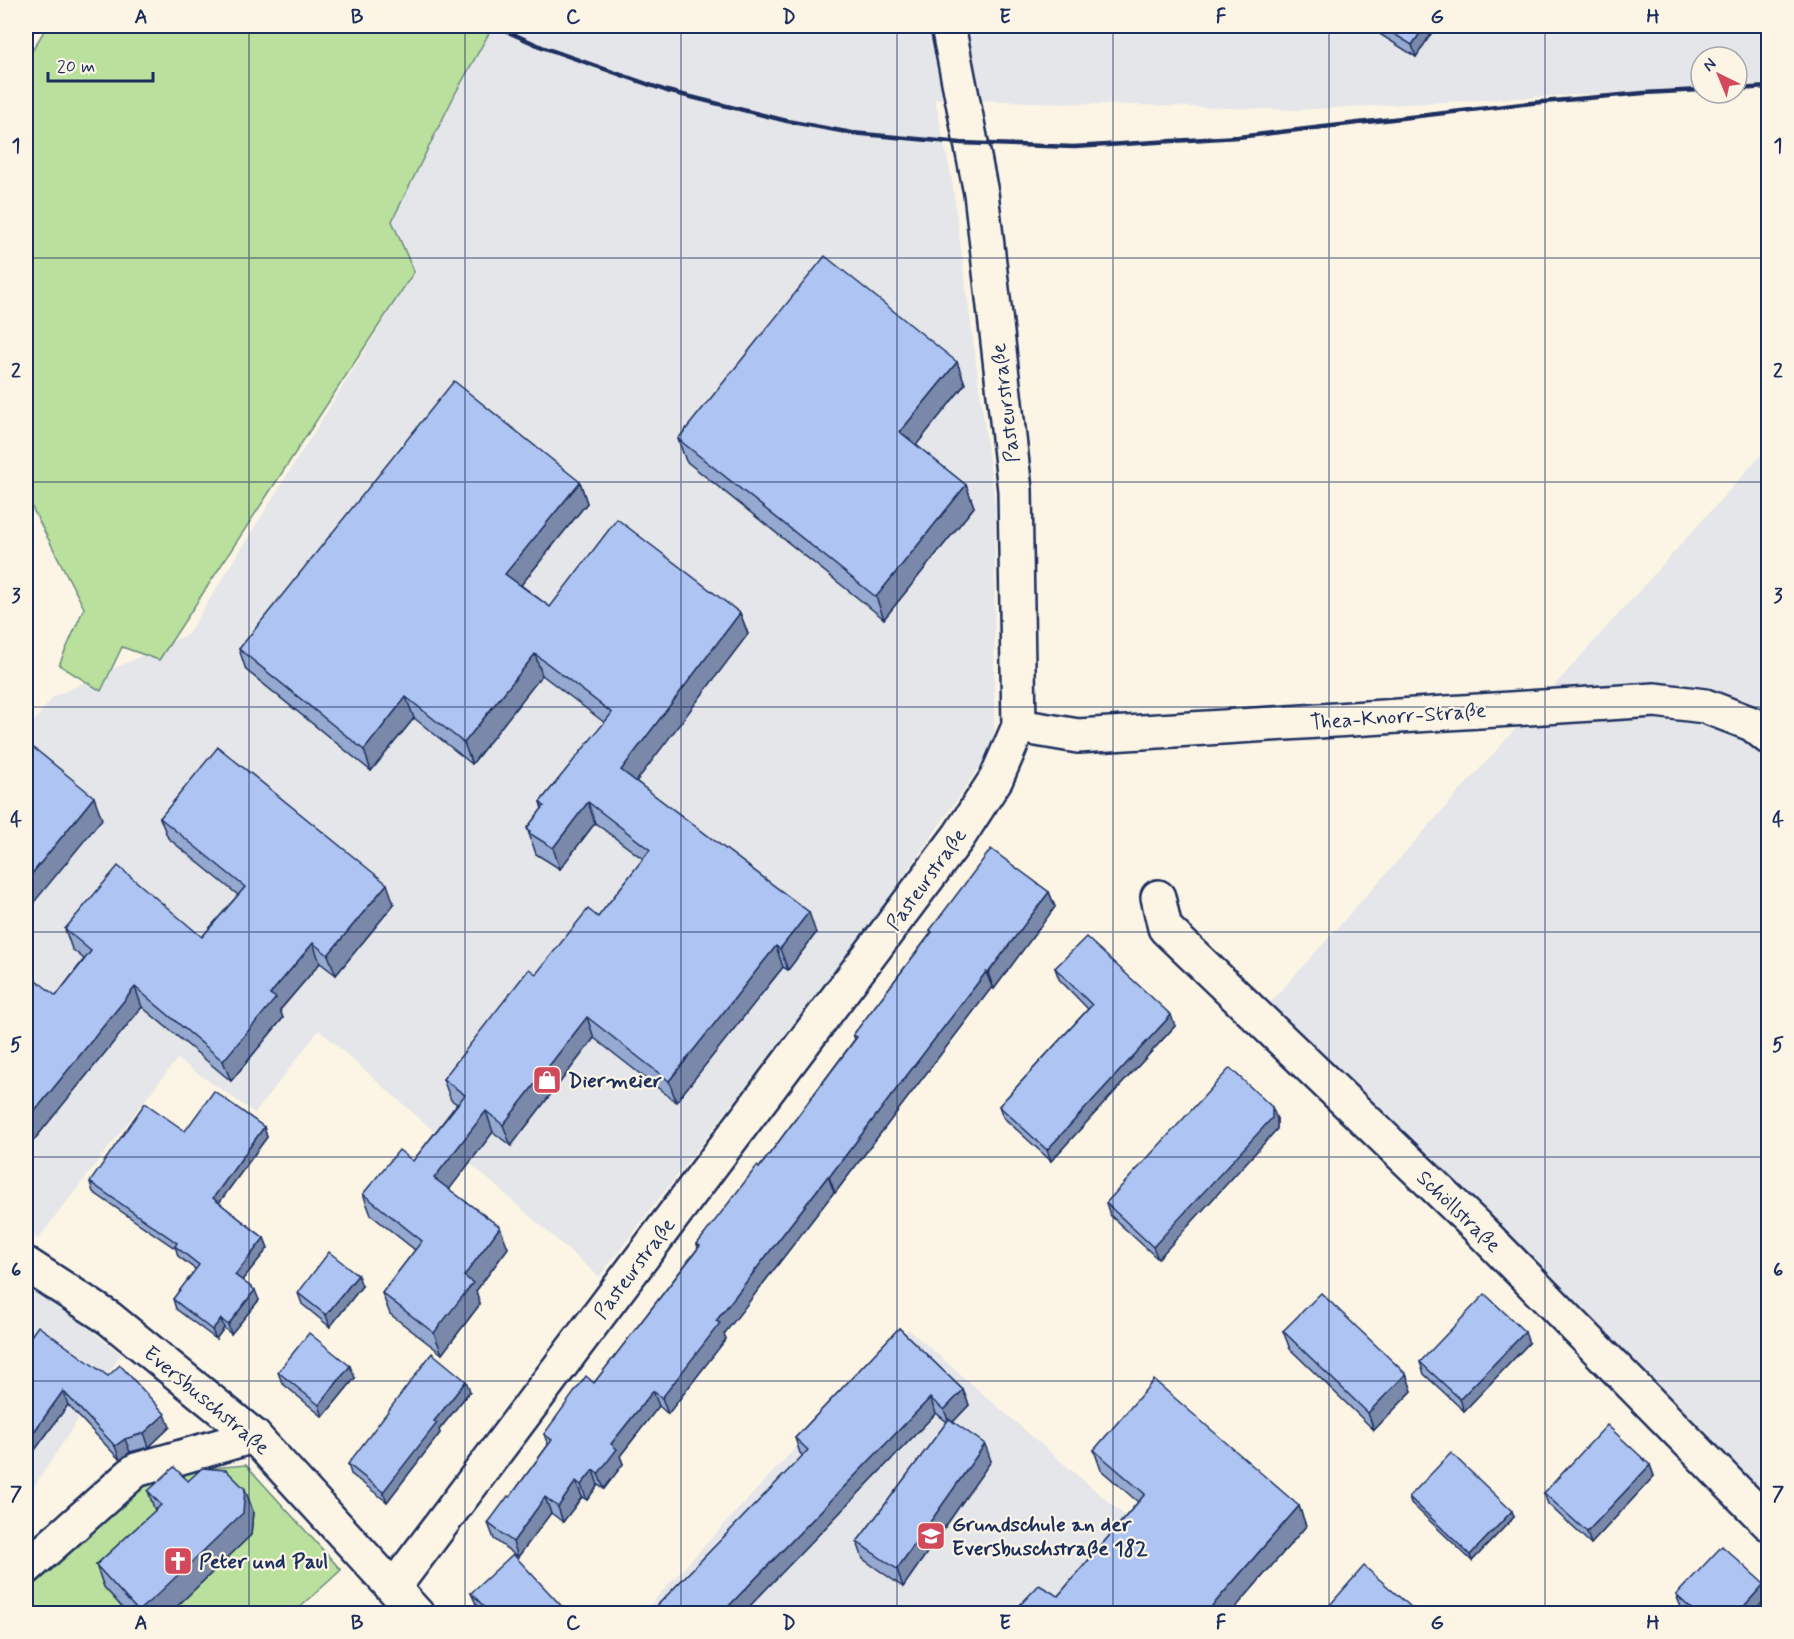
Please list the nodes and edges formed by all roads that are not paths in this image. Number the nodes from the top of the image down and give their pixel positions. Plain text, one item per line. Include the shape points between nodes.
1 (948, 26) edge
2 (1019, 726) junction
3 (1768, 737) edge
4 (1158, 897) dead end
5 (26, 1264) edge
6 (254, 1436) junction
7 (1768, 1523) edge
8 (26, 1568) edge
9 (394, 1587) junction
10 (417, 1614) edge

1 - 2 street, Pasteurstraße via 981,193 1015,490
2 - 3 street, Thea-Knorr-Straße via 1078,736 1655,700 1705,706 1752,724
2 - 9 street, Pasteurstraße via 996,779 959,836
4 - 7 street, Schöllstraße via 1165,928 1476,1226
5 - 6 street, Eversbuschstraße via 109,1318
6 - 8 street via 136,1470
6 - 9 street, Eversbuschstraße
9 - 10 street, Eversbuschstraße

